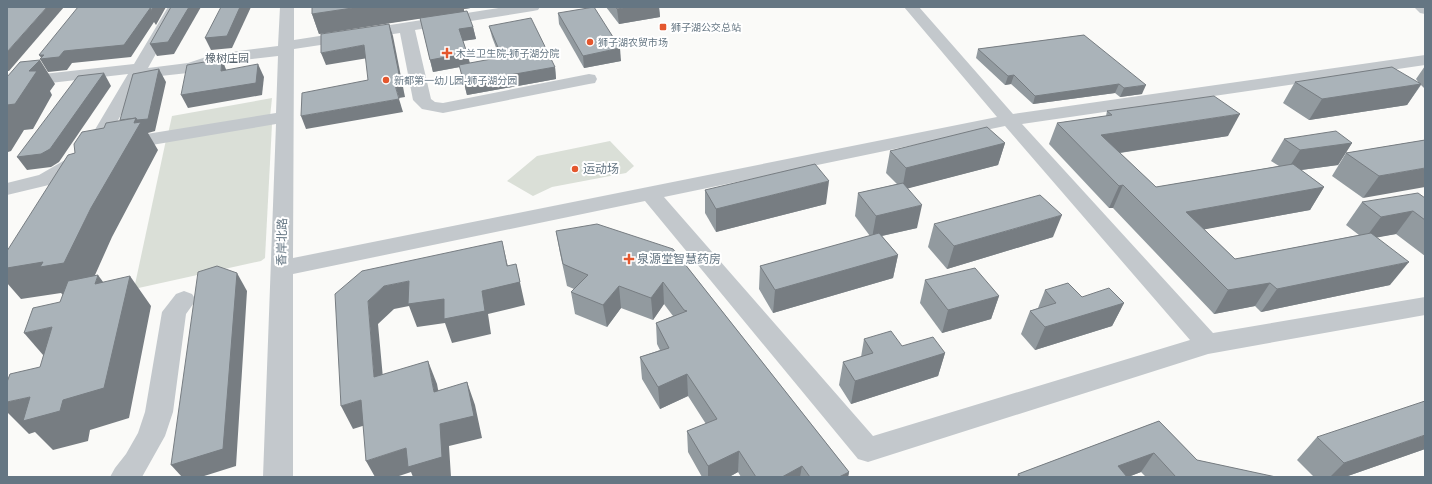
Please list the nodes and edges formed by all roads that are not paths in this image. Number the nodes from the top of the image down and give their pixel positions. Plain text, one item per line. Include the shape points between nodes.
1 (175, 7) edge
2 (287, 7) edge
3 (533, 7) edge
4 (911, 7) edge
5 (1421, 7) edge
6 (1425, 10) edge
7 (461, 13) edge
8 (407, 27) junction
9 (286, 48) junction
10 (1425, 60) edge
11 (40, 63) edge
12 (139, 68) junction
13 (589, 79) dead end
14 (25, 81) junction
15 (9, 91) edge
16 (285, 117) junction
17 (1009, 120) junction
18 (96, 143) edge
19 (65, 169) junction
20 (7, 189) edge
21 (649, 194) junction
22 (45, 203) edge
23 (282, 268) junction
24 (184, 300) dead end
25 (1425, 306) edge
26 (1208, 344) junction
27 (125, 477) edge
28 (278, 477) edge

1 - 12 street
2 - 9 street, 香岸北路
3 - 7 street
4 - 17 street
5 - 6 street
7 - 8 street
8 - 9 street
8 - 13 street via 422,100 434,108
9 - 12 street via 215,59 198,66
9 - 16 street, 香岸北路
10 - 17 street
11 - 14 street
12 - 14 street
12 - 18 street
14 - 15 street
16 - 19 street via 108,146
16 - 23 street, 香岸北路
17 - 21 street
17 - 26 street
19 - 20 street via 46,180
19 - 22 street
21 - 23 street
21 - 26 street via 868,450
23 - 28 street, 香岸北路
24 - 27 street via 174,312 159,412 151,436
25 - 26 street

